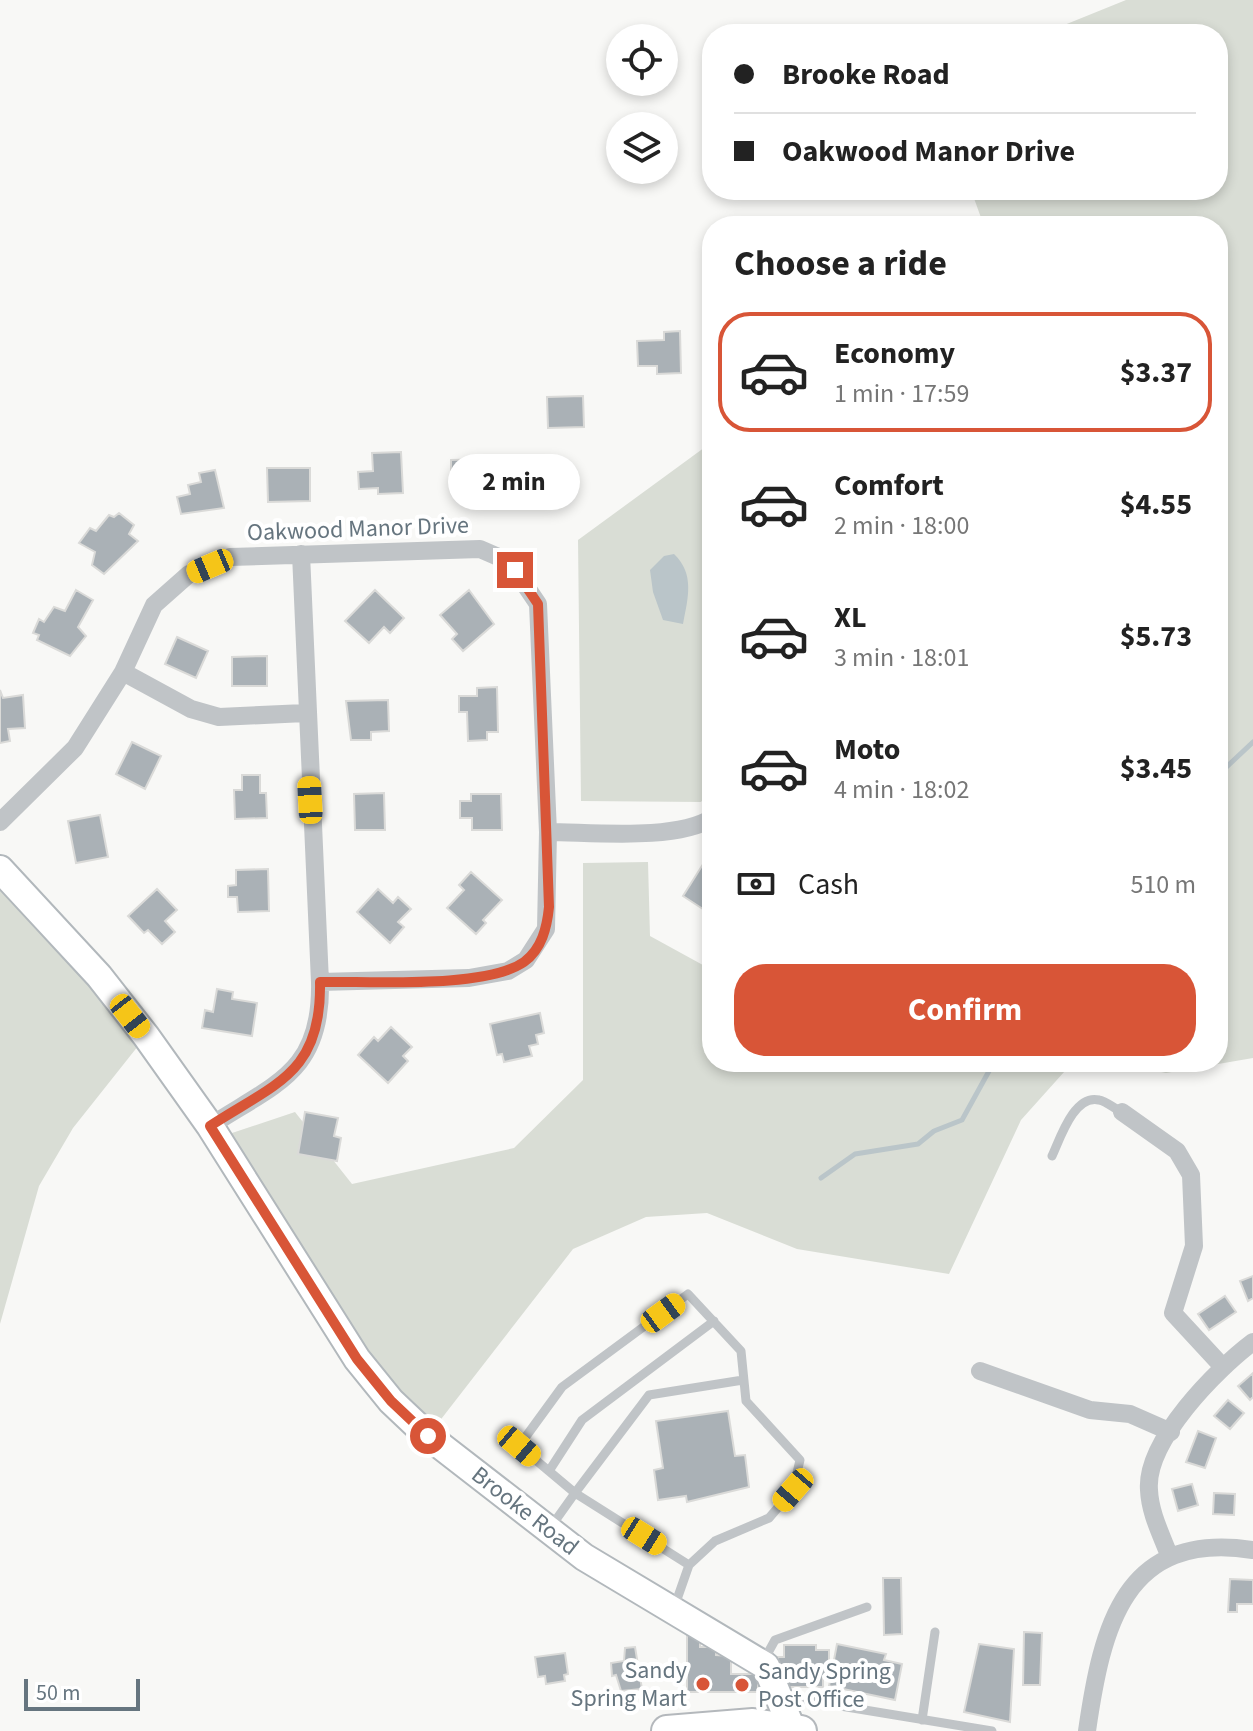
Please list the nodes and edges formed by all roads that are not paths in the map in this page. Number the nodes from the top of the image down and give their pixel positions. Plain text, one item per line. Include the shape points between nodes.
1 (301, 554) junction
2 (123, 672) junction
3 (305, 713) junction
4 (0, 822) edge
5 (702, 824) edge
6 (548, 832) junction
7 (0, 869) edge
8 (320, 982) junction
9 (1122, 1112) joint
10 (210, 1126) junction
11 (1052, 1156) dead end
12 (714, 1321) junction
13 (1253, 1342) edge
14 (1222, 1366) junction
15 (980, 1371) dead end
16 (743, 1380) junction
17 (1171, 1432) junction
18 (549, 1471) junction
19 (575, 1493) junction
20 (548, 1530) junction
21 (1253, 1550) edge
22 (1169, 1555) junction
23 (689, 1565) junction
24 (867, 1607) dead end
25 (673, 1611) junction
26 (935, 1632) dead end
27 (762, 1664) junction
28 (804, 1700) dead end
29 (922, 1720) junction
30 (706, 1730) edge
31 (795, 1730) edge
32 (667, 1731) edge
33 (992, 1731) edge
34 (1087, 1731) edge

1 - 2 street, Oakwood Manor Drive via 230,557 189,574 154,605
1 - 3 street
1 - 6 street, Oakwood Manor Drive via 480,549 515,570 538,604
2 - 3 street via 191,709 219,717
2 - 4 street, Oakwood Manor Drive via 75,748
3 - 8 street
5 - 6 street via 670,830
6 - 8 street, Oakwood Manor Drive via 546,929 526,960 508,971 469,978
7 - 10 street, Brooke Road via 99,976
8 - 10 street via 317,1029 295,1071
9 - 11 lane via 1087,1100 1076,1110
9 - 14 street via 1177,1151 1191,1175 1194,1246 1173,1313
10 - 20 street, Brooke Road via 357,1359 391,1401
12 - 16 lane via 741,1351
12 - 18 lane via 582,1420
12 - 18 lane via 688,1294 562,1387 519,1446
13 - 14 street
14 - 17 street
15 - 17 street via 1090,1410 1130,1414
16 - 19 lane via 649,1395
16 - 23 lane via 746,1401 800,1460 793,1490 769,1518 715,1541
17 - 22 street via 1148,1487
18 - 19 lane
19 - 20 lane
19 - 23 lane
20 - 25 street, Brooke Road
21 - 22 street via 1220,1545
22 - 34 street via 1134,1582 1113,1613
23 - 25 lane
24 - 27 lane via 775,1640
25 - 27 street, Brooke Road
26 - 29 lane
27 - 31 street
28 - 29 lane
29 - 33 lane
30 - 31 main road via 753,1724
30 - 32 main road

